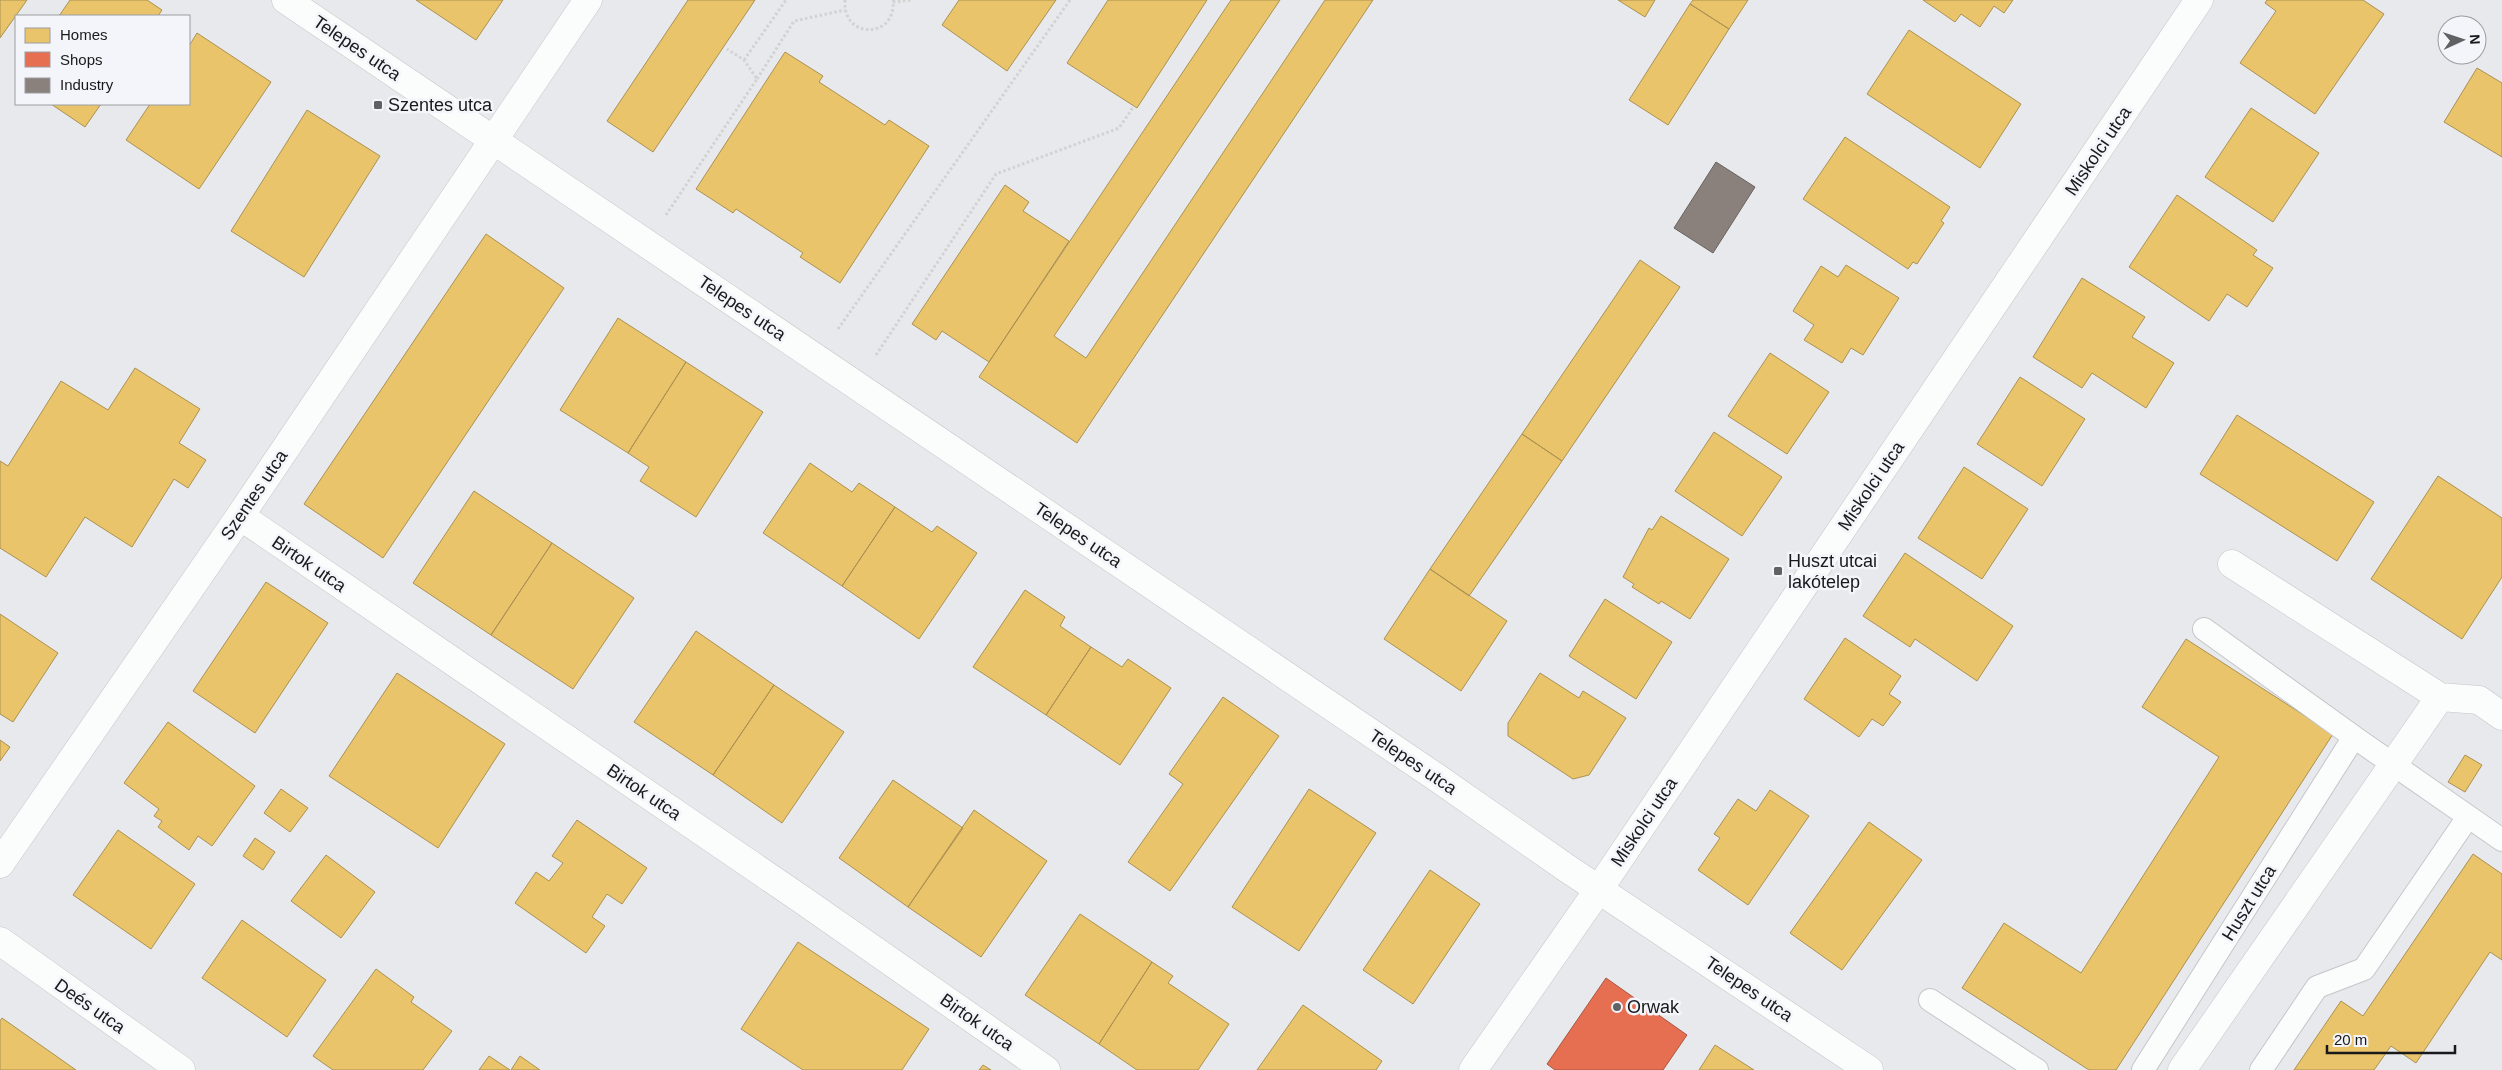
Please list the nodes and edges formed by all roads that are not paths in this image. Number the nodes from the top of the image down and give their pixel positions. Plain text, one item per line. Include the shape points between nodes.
1 (286, 0) edge
2 (588, 0) edge
3 (2200, 0) edge
4 (494, 140) junction
5 (240, 516) junction
6 (2232, 564) dead end
7 (2204, 629) dead end
8 (2440, 697) junction
9 (2502, 716) edge
10 (2354, 737) junction
11 (2392, 765) junction
12 (2468, 817) junction
13 (2502, 840) edge
14 (0, 864) edge
15 (1599, 889) junction
16 (0, 941) edge
17 (1930, 1000) dead end
18 (181, 1070) edge
19 (1046, 1070) edge
20 (1473, 1070) edge
21 (1869, 1070) edge
22 (2037, 1070) edge
23 (2144, 1070) edge
24 (2182, 1070) edge
25 (2261, 1070) edge

1 - 4 street, Telepes utca
2 - 4 street, Szentes utca
3 - 15 street, Miskolci utca
4 - 5 street, Szentes utca
4 - 15 street, Telepes utca
5 - 14 street, Szentes utca
5 - 19 street, Birtok utca
6 - 8 street
7 - 10 lane
8 - 9 street via 2479,700
8 - 11 street
10 - 11 lane
10 - 23 lane, Huszt utca
11 - 12 lane
11 - 24 street
12 - 13 lane
12 - 25 lane via 2364,969 2317,987
15 - 20 street, Miskolci utca
15 - 21 street, Telepes utca
16 - 18 street, Deés utca
17 - 22 lane

